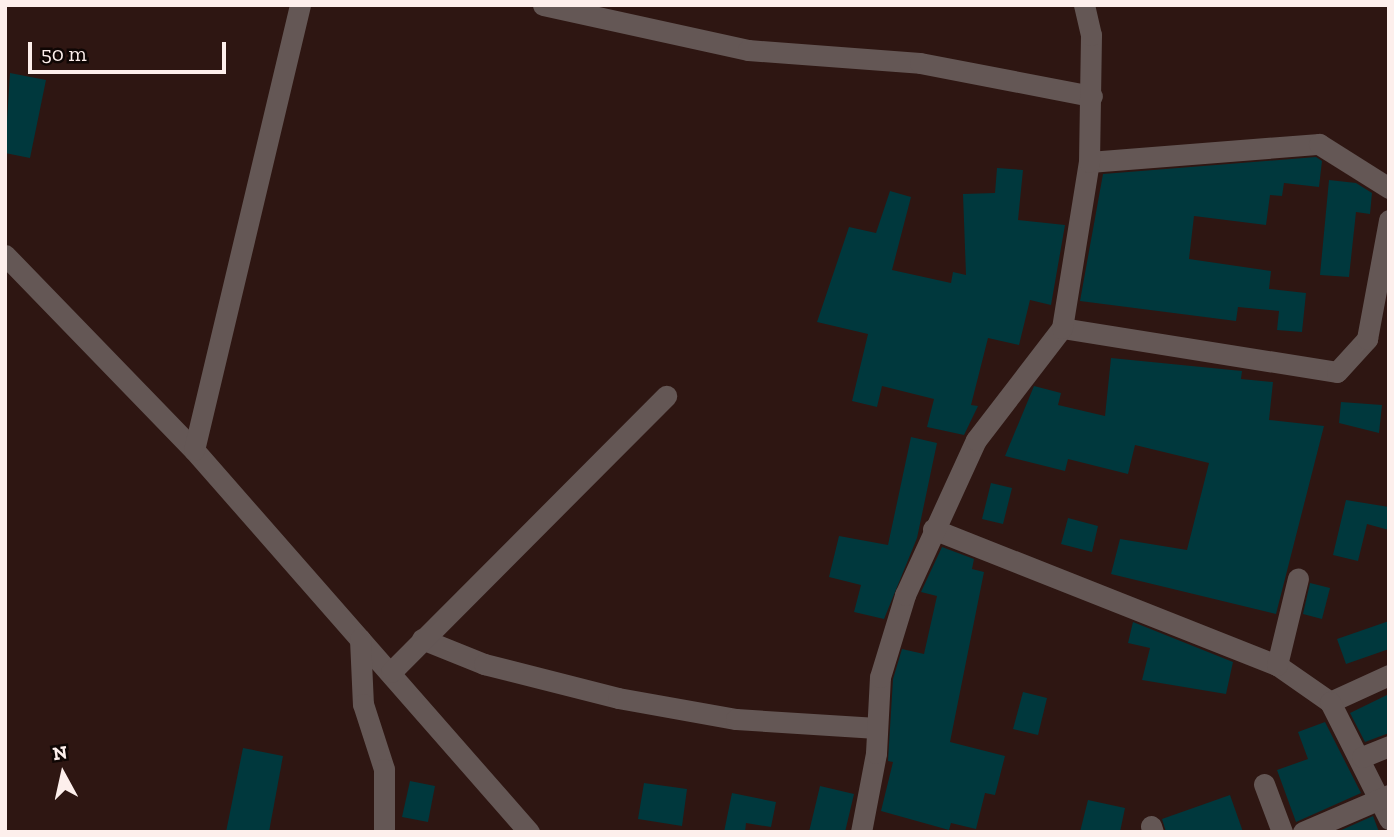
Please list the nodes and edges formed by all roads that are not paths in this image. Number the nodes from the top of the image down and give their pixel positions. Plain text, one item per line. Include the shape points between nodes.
1 (300, 5) edge
2 (543, 5) edge
3 (1084, 5) edge
4 (1092, 96) junction
5 (1089, 162) junction
6 (1389, 188) edge
7 (1389, 219) edge
8 (5, 255) edge
9 (1062, 328) junction
10 (666, 396) dead end
11 (194, 450) junction
12 (933, 529) junction
13 (1298, 578) dead end
14 (422, 639) junction
15 (364, 643) junction
16 (1277, 665) junction
17 (389, 670) junction
18 (1389, 676) edge
19 (1330, 702) junction
20 (877, 728) junction
21 (1389, 746) edge
22 (1363, 757) junction
23 (1264, 784) dead end
24 (1384, 798) edge
25 (1389, 820) edge
26 (384, 832) edge
27 (529, 832) edge
28 (861, 832) edge
29 (1282, 832) edge
30 (1303, 832) edge

1 - 11 street
2 - 4 street via 748,50 920,62
3 - 4 street
4 - 5 street
5 - 6 street via 1319,144
5 - 9 street
7 - 9 street via 1367,339 1337,372
8 - 11 street
9 - 12 street via 976,440
10 - 14 street
11 - 15 street
12 - 16 street
12 - 20 street via 890,639
13 - 16 street
14 - 17 street
14 - 20 street via 484,664 618,698 736,719
15 - 17 street
15 - 26 street via 363,704 384,769
16 - 19 street
17 - 27 street
18 - 19 street
19 - 22 street
20 - 28 street
21 - 22 street
22 - 24 street
23 - 29 street
24 - 25 street
24 - 30 street

